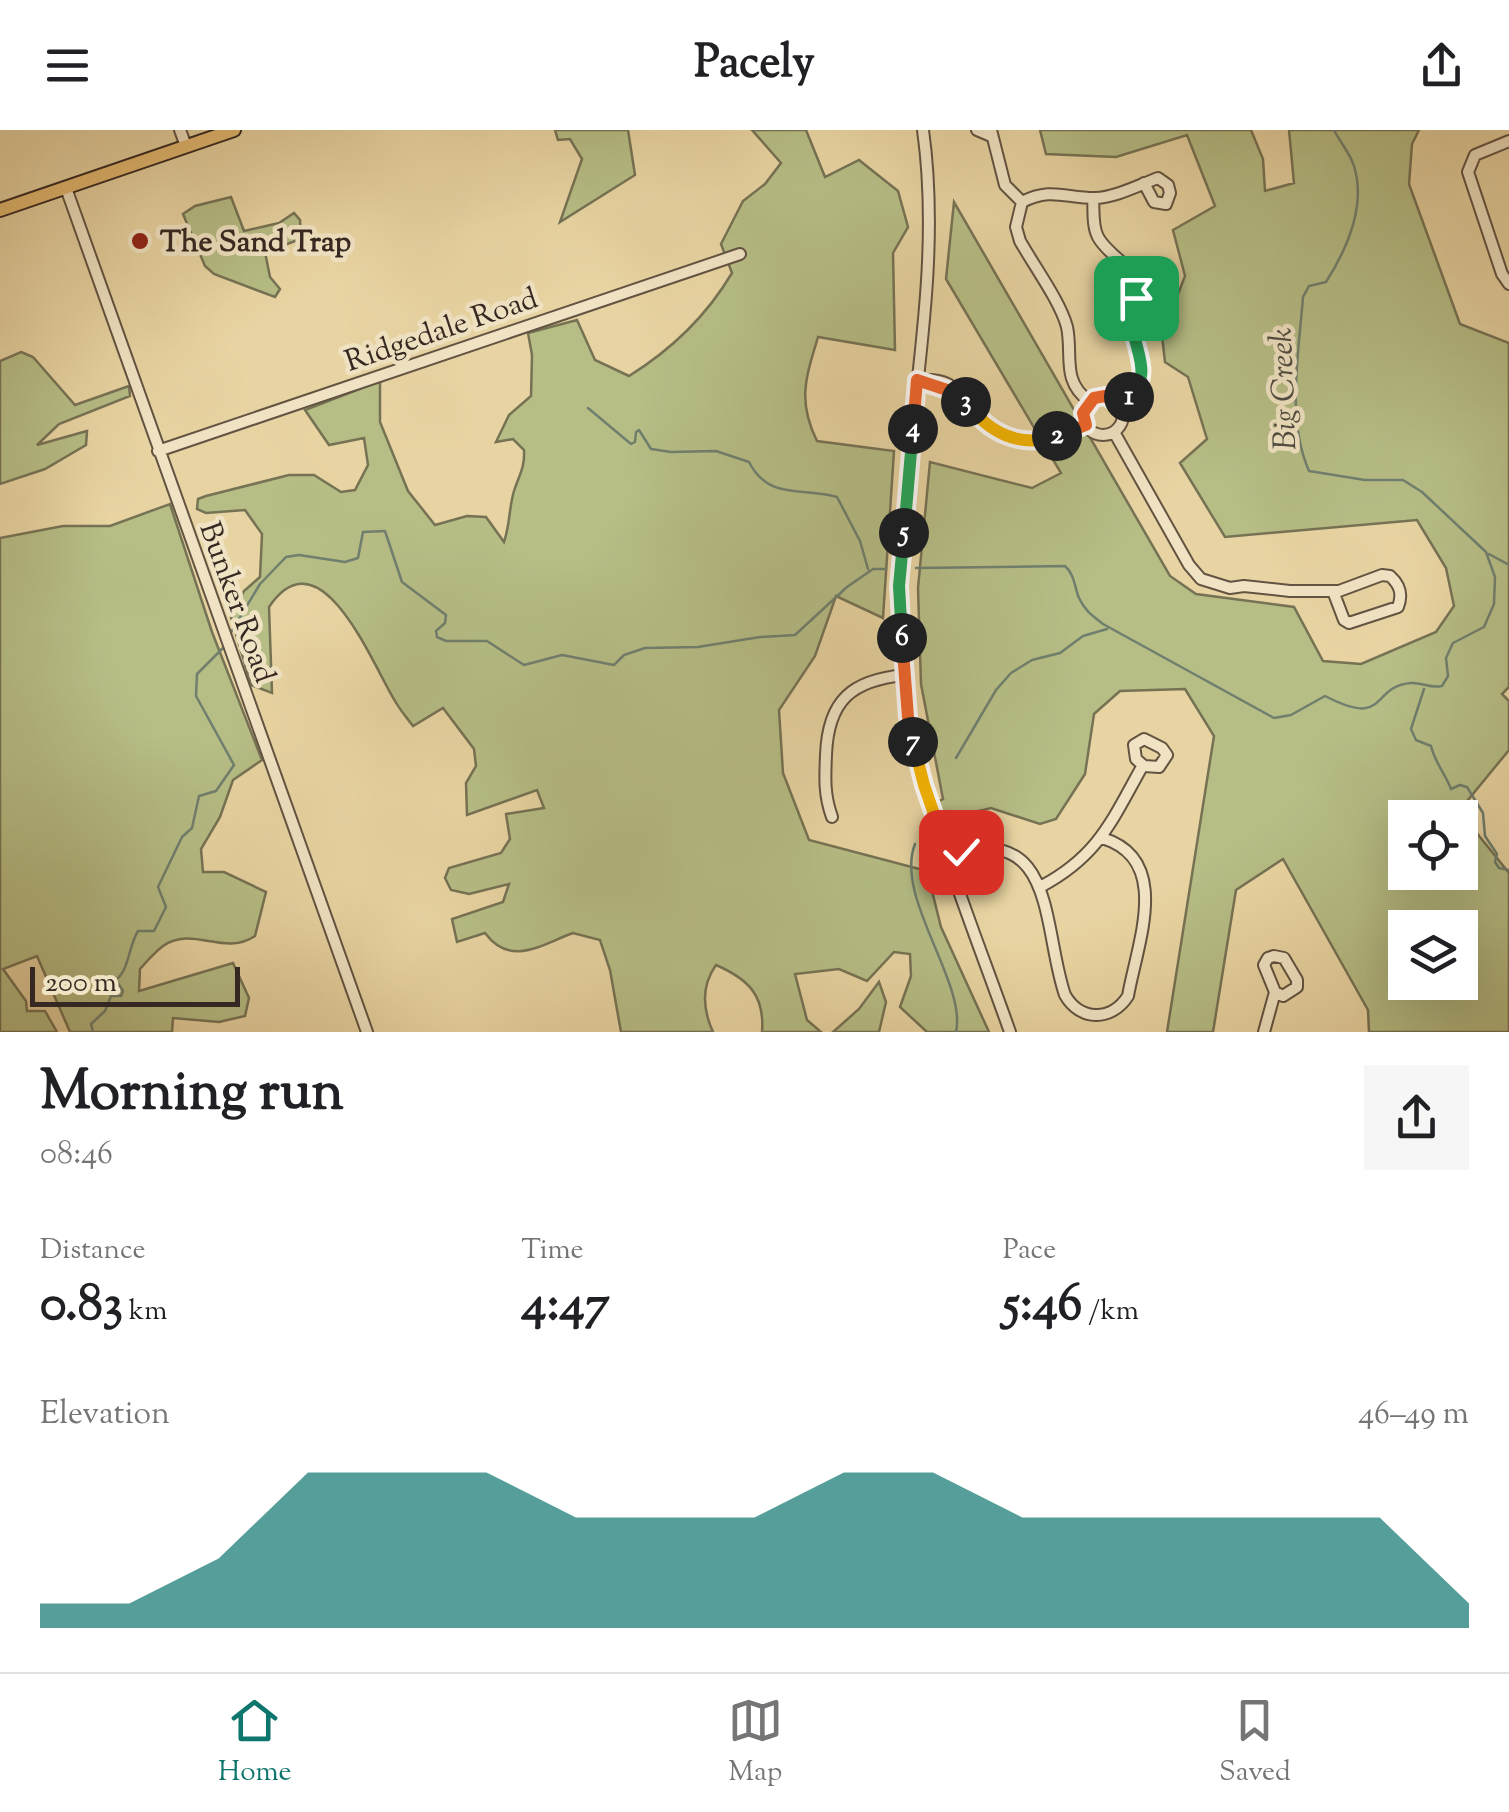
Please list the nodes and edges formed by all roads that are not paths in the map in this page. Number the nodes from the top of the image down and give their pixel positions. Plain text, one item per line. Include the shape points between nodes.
1 (180, 130) edge
2 (234, 130) edge
3 (923, 130) edge
4 (976, 130) edge
5 (991, 133) edge
6 (1509, 140) edge
7 (186, 146) junction
8 (1144, 183) dead end
9 (66, 188) junction
10 (1093, 198) junction
11 (1022, 202) junction
12 (0, 210) edge
13 (740, 254) dead end
14 (1509, 284) edge
15 (917, 380) junction
16 (1089, 401) junction
17 (1120, 405) junction
18 (1086, 425) junction
19 (1114, 432) junction
20 (158, 451) junction
21 (1333, 591) junction
22 (905, 676) junction
23 (1143, 765) dead end
24 (832, 818) dead end
25 (1102, 838) junction
26 (948, 856) junction
27 (1040, 887) junction
28 (1275, 992) dead end
29 (366, 1032) edge
30 (1010, 1032) edge
31 (1264, 1032) edge

1 - 7 street
2 - 7 main road
3 - 15 street via 928,246
4 - 5 street
5 - 11 street via 1005,185
6 - 14 street via 1470,162 1470,182
7 - 9 main road
8 - 10 street
9 - 12 main road
9 - 20 street, Bunker Road
10 - 11 street via 1045,193
10 - 17 street via 1098,237 1134,278 1132,320 1143,362 1135,392
11 - 16 street via 1020,242 1066,325 1067,365
13 - 20 street, Ridgedale Road
15 - 18 street via 952,384 980,422 1014,438 1045,440
15 - 22 street via 899,586
16 - 17 street via 1105,396
16 - 18 street
17 - 19 street
18 - 19 street via 1102,435
19 - 21 street via 1201,578 1230,588
20 - 29 street, Bunker Road
21 - 21 street via 1349,623 1398,606 1401,599 1390,576
22 - 24 street via 869,681 836,708 824,795
22 - 26 street via 924,785
23 - 25 street
25 - 27 street via 1068,872
25 - 27 street via 1123,844 1146,884 1128,996 1120,1008 1105,1015 1071,1006
26 - 27 street via 997,848 1020,860
26 - 30 street
28 - 31 street

